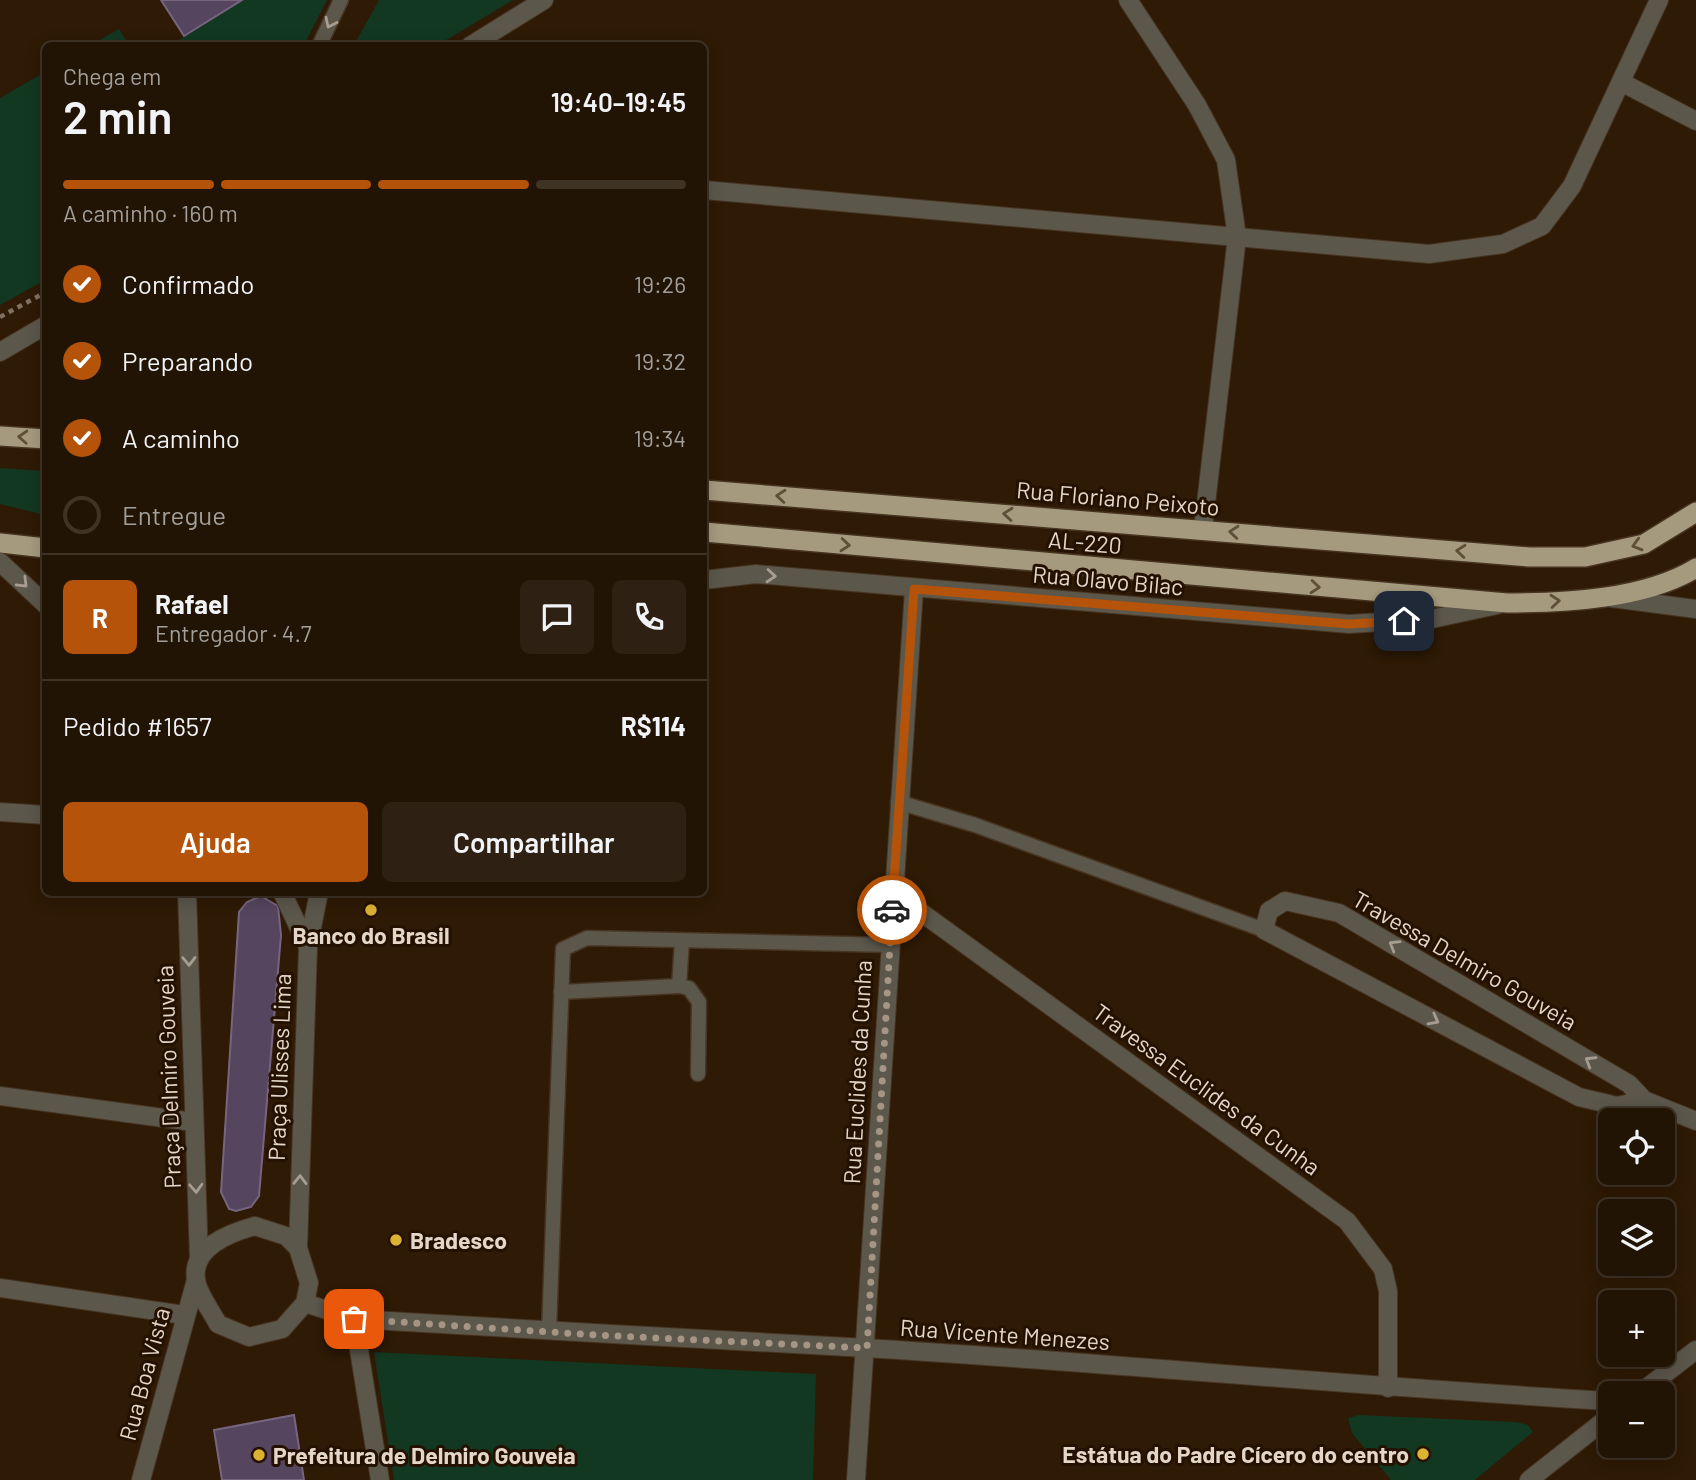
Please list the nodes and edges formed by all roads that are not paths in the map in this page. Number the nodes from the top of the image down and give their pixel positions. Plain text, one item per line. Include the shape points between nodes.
1 (341, 0) edge
2 (544, 0) edge
3 (1128, 0) edge
4 (1659, 0) edge
5 (321, 42) edge
6 (476, 42) edge
7 (1621, 82) junction
8 (1696, 121) edge
9 (707, 190) edge
10 (1237, 237) junction
11 (42, 327) edge
12 (0, 352) edge
13 (0, 436) edge
14 (42, 439) edge
15 (707, 490) edge
16 (1696, 512) edge
17 (1203, 530) junction
18 (707, 532) edge
19 (0, 543) edge
20 (42, 548) edge
21 (0, 562) edge
22 (1696, 568) edge
23 (707, 580) edge
24 (914, 589) junction
25 (1602, 597) junction
26 (1463, 600) joint
27 (42, 601) edge
28 (1507, 603) junction
29 (1696, 609) edge
30 (898, 802) junction
31 (0, 812) edge
32 (42, 815) edge
33 (893, 891) junction
34 (187, 896) edge
35 (284, 896) edge
36 (318, 896) edge
37 (1264, 930) junction
38 (682, 941) junction
39 (889, 945) junction
40 (307, 947) junction
41 (679, 986) junction
42 (561, 992) junction
43 (698, 1074) dead end
44 (0, 1096) edge
45 (1644, 1100) junction
46 (1696, 1121) edge
47 (193, 1122) junction
48 (299, 1248) junction
49 (200, 1259) junction
50 (196, 1280) junction
51 (0, 1288) edge
52 (305, 1303) junction
53 (184, 1315) junction
54 (354, 1319) junction
55 (549, 1331) junction
56 (867, 1348) junction
57 (1696, 1350) edge
58 (1656, 1381) edge
59 (1388, 1388) junction
60 (1598, 1400) edge
61 (1598, 1425) edge
62 (141, 1480) edge
63 (380, 1480) edge
64 (856, 1480) edge
65 (1528, 1480) edge

1 -> 5 lane
2 - 6 street
3 - 10 street via 1198,105 1226,160
4 - 7 street
7 - 8 street
7 - 10 street via 1572,186 1542,226 1503,244 1429,254
9 - 10 street
10 - 17 street
11 - 12 street
14 -> 13 highway
17 -> 15 highway, Rua Floriano Peixoto / AL-220
16 -> 17 highway, Rua Floriano Peixoto / AL-220 via 1644,544 1584,556 1529,557
18 -> 26 highway, AL-220 / AL-220
19 - 20 highway
21 -> 27 street
22 - 25 highway, AL-220 via 1639,590
23 -> 24 street, Rua Olavo Bilac via 756,574
24 - 28 street, Rua Olavo Bilac via 1349,624 1432,619
24 - 30 street, Rua Euclides da Cunha
28 -> 25 highway, Rua Olavo Bilac / AL-220
25 - 29 street, Rua Olavo Bilac
26 - 28 highway, Rua Olavo Bilac / AL-220
30 - 33 street, Rua Euclides da Cunha
30 - 37 lane via 975,825
31 - 32 street
33 - 39 street, Rua Euclides da Cunha
33 - 59 street, Travessa Euclides da Cunha via 1347,1221 1384,1269
34 -> 47 street, Praça Delmiro Gouveia
35 - 40 street, Praça Ulisses Lima
36 - 40 street
37 -> 45 street via 1579,1097 1617,1107
45 -> 37 street, Travessa Delmiro Gouveia via 1629,1084 1339,913 1285,901 1269,911
38 - 39 lane
38 - 41 lane
38 - 42 lane via 587,938 564,949
39 - 56 street, Rua Euclides da Cunha
48 -> 40 street, Praça Ulisses Lima
41 - 42 lane
41 - 43 lane via 689,988 699,1002
42 - 55 lane
44 - 47 street
45 - 46 street, Travessa Delmiro Gouveia
47 -> 49 street, Praça Delmiro Gouveia
48 - 49 street via 286,1236 254,1226 222,1236
48 - 52 street via 309,1283
49 - 50 street
50 - 52 street via 218,1324 249,1337 282,1329
50 - 53 street, Rua Boa Vista
51 - 53 street
52 - 54 street, Rua Vicente Menezes
53 - 62 street, Rua Boa Vista
54 - 55 street, Rua Vicente Menezes
54 - 63 street
55 - 56 street, Rua Vicente Menezes
56 - 59 street, Rua Vicente Menezes
56 - 64 street, Rua Euclides da Cunha
57 - 58 street
59 - 60 street, Rua Vicente Menezes
61 - 65 street

